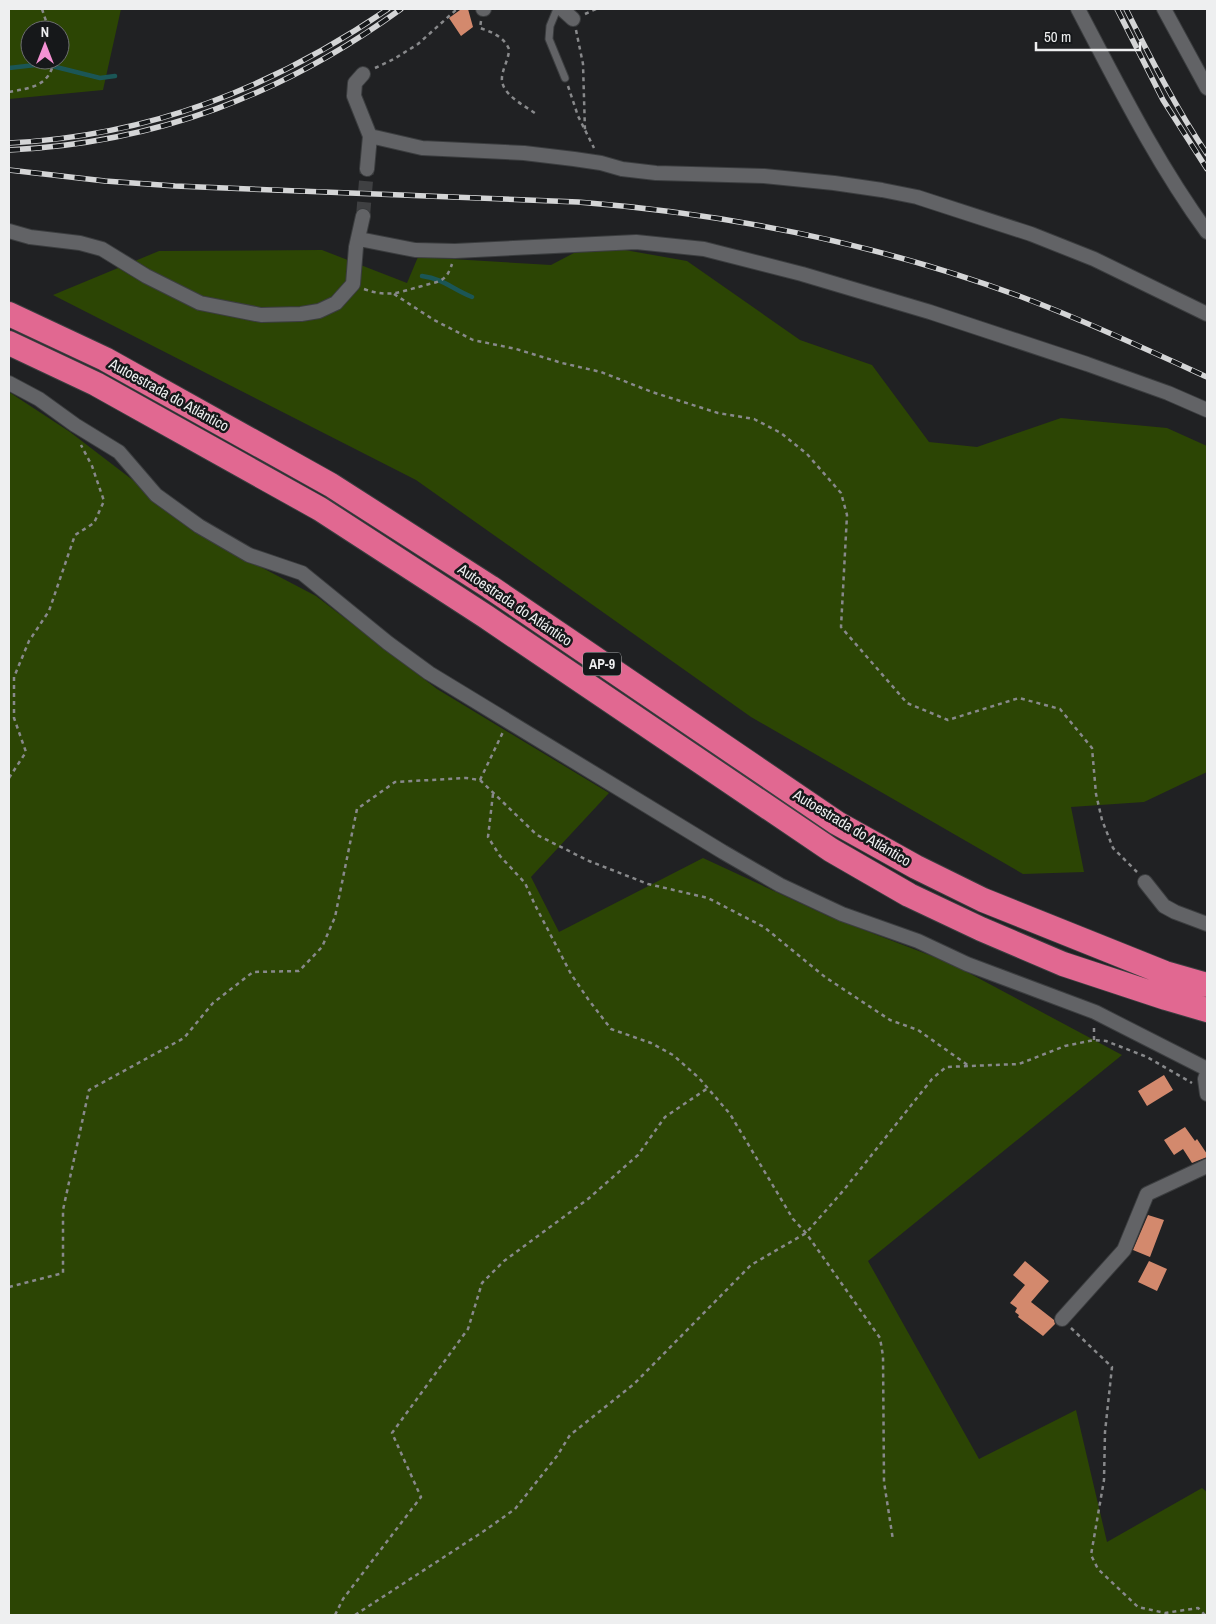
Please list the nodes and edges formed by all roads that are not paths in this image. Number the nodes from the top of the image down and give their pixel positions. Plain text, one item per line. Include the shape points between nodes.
1 (558, 9) edge
2 (562, 9) edge
3 (1078, 9) edge
4 (1164, 9) edge
5 (573, 19) road end
6 (363, 74) road end
7 (565, 78) road end
8 (1207, 88) edge
9 (370, 136) junction
10 (367, 169) tunnel mouth
11 (363, 216) tunnel mouth
12 (9, 231) edge
13 (1207, 232) edge
14 (357, 243) junction
15 (9, 314) edge
16 (1207, 314) edge
17 (9, 343) edge
18 (9, 383) edge
19 (1207, 410) edge
20 (1146, 882) road end
21 (1207, 924) edge
22 (1207, 985) edge
23 (1207, 1010) edge
24 (1207, 1068) edge
25 (1207, 1072) edge
26 (1207, 1093) edge
27 (1207, 1166) edge
28 (1062, 1318) road end

1 - 7 lane via 550,26 549,39
2 - 5 street
3 - 13 street via 1146,137
4 - 8 street
6 - 9 street via 355,83 354,96
9 - 10 street
9 - 16 street via 422,148 524,153 656,174 764,176 834,183 917,197 1031,234
11 - 14 street
12 - 14 street via 91,245 200,303 261,315 301,314 319,311 336,303 353,284
14 - 19 street via 415,250 636,242 704,249 930,312 1087,364
15 - 22 highway, Autoestrada do Atlántico / AP-9 via 105,359 331,485 490,587 837,823 983,900 1165,973
17 - 23 highway, Autoestrada do Atlántico / AP-9 via 96,384 320,509 485,616 831,850 909,895 1063,964
18 - 24 street via 119,452 156,495 199,526 249,554 302,573 428,672 780,885 842,914 1095,1012
20 - 21 street via 1164,906
25 - 26 street
27 - 28 street via 1147,1194 1124,1250

